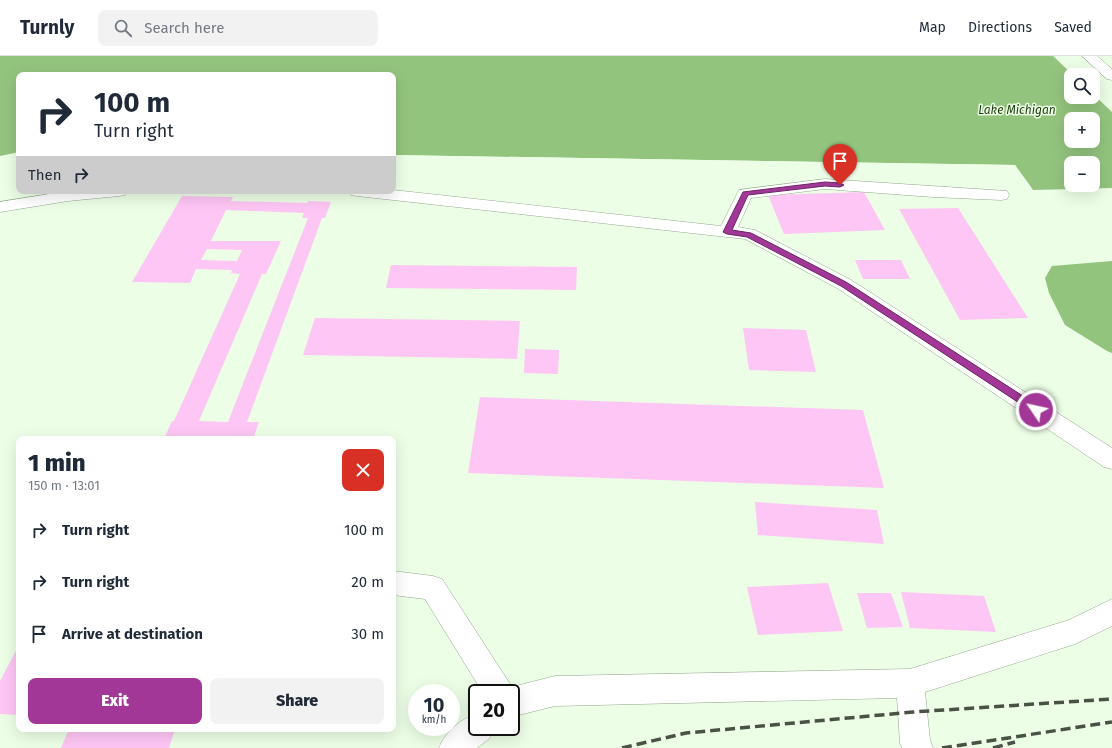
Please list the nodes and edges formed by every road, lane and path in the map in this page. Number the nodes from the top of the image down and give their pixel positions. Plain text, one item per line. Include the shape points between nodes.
1 (1089, 56) edge
2 (1112, 76) edge
3 (88, 194) edge
4 (384, 194) edge
5 (1002, 195) dead end
6 (0, 207) edge
7 (727, 232) junction
8 (1112, 460) edge
9 (396, 583) edge
10 (1112, 612) edge
11 (910, 683) junction
12 (494, 684) edge
13 (520, 700) edge
14 (468, 736) edge
15 (454, 748) edge
16 (918, 748) edge

1 - 2 lane
3 - 6 lane
4 - 7 lane
5 - 7 lane via 825,184 745,194
7 - 8 lane via 749,234 844,284
9 - 12 lane via 433,588
10 - 11 lane via 1076,631
11 - 13 lane via 554,691
11 - 16 lane via 915,743
14 - 15 lane

